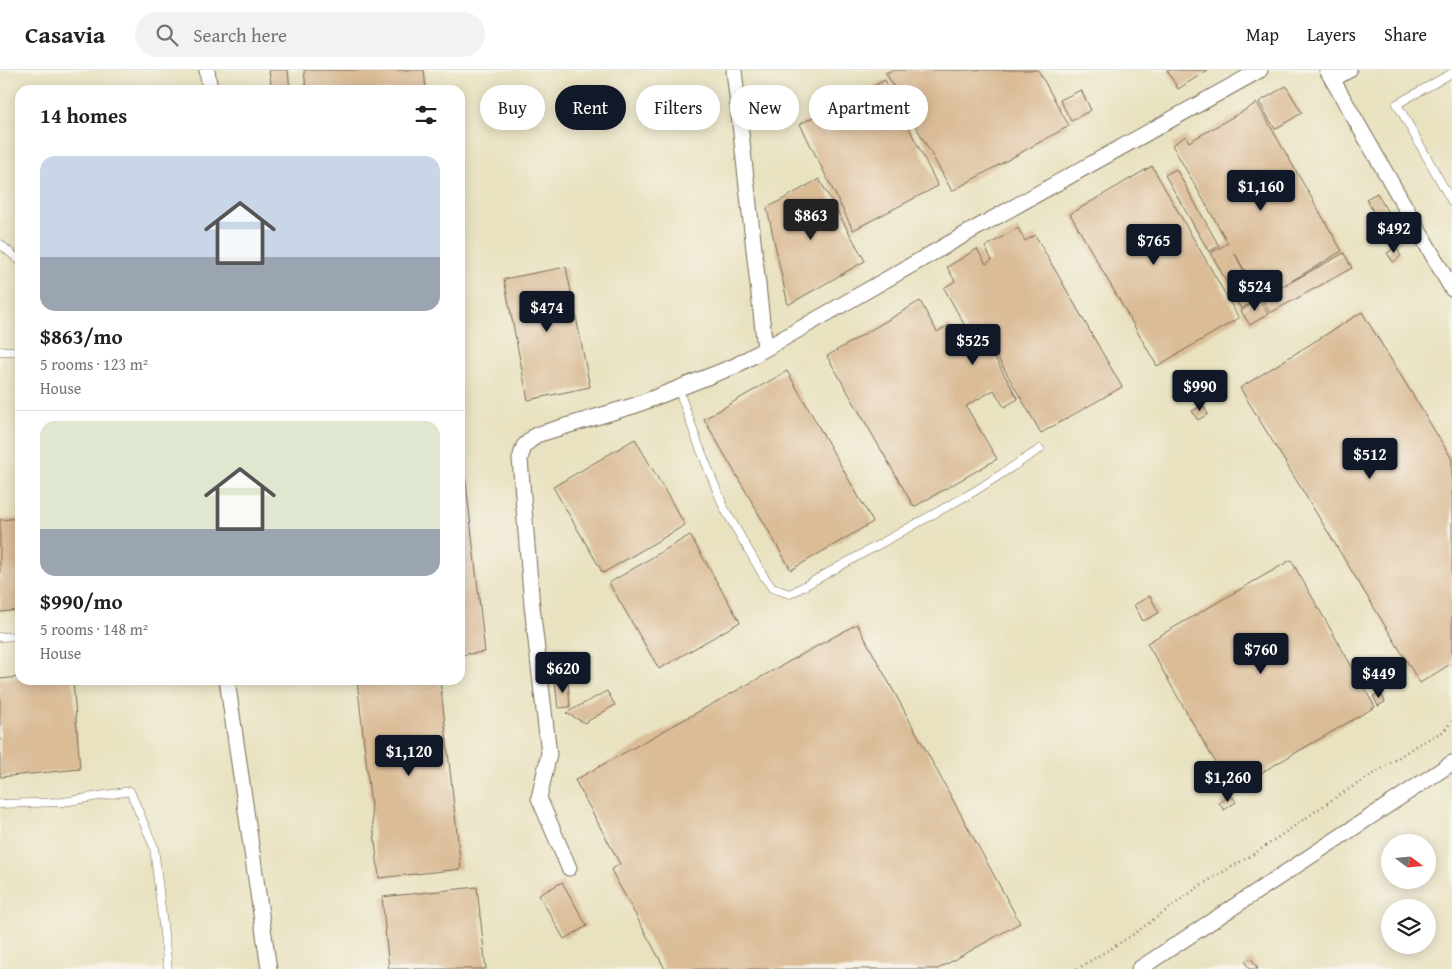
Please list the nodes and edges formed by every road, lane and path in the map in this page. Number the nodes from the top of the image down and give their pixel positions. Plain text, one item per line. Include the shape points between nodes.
1 (207, 70) edge
2 (734, 70) edge
3 (1260, 70) edge
4 (1349, 70) edge
5 (1452, 73) edge
6 (1330, 75) edge
7 (209, 85) edge
8 (1452, 202) edge
9 (0, 244) edge
10 (15, 257) edge
11 (1452, 289) edge
12 (765, 348) junction
13 (0, 351) edge
14 (15, 351) edge
15 (678, 388) junction
16 (1040, 450) dead end
17 (0, 636) edge
18 (15, 636) edge
19 (228, 685) edge
20 (1452, 721) edge
21 (1452, 763) edge
22 (0, 804) edge
23 (569, 868) dead end
24 (168, 969) edge
25 (269, 969) edge
26 (1077, 969) edge
27 (1139, 969) edge

1 - 7 street
2 - 12 street
3 - 12 street
4 - 6 street
5 - 8 lane via 1397,104
6 - 11 street
9 - 10 lane
12 - 15 street via 735,366
13 - 14 lane
15 - 16 lane via 724,508 772,588 790,594 975,491
15 - 23 street via 636,405 536,435 524,446 520,459 549,754 539,798
17 - 18 lane
19 - 25 street
20 - 26 path via 1444,731 1336,797
21 - 27 street
22 - 24 lane via 63,802 130,791 154,847

